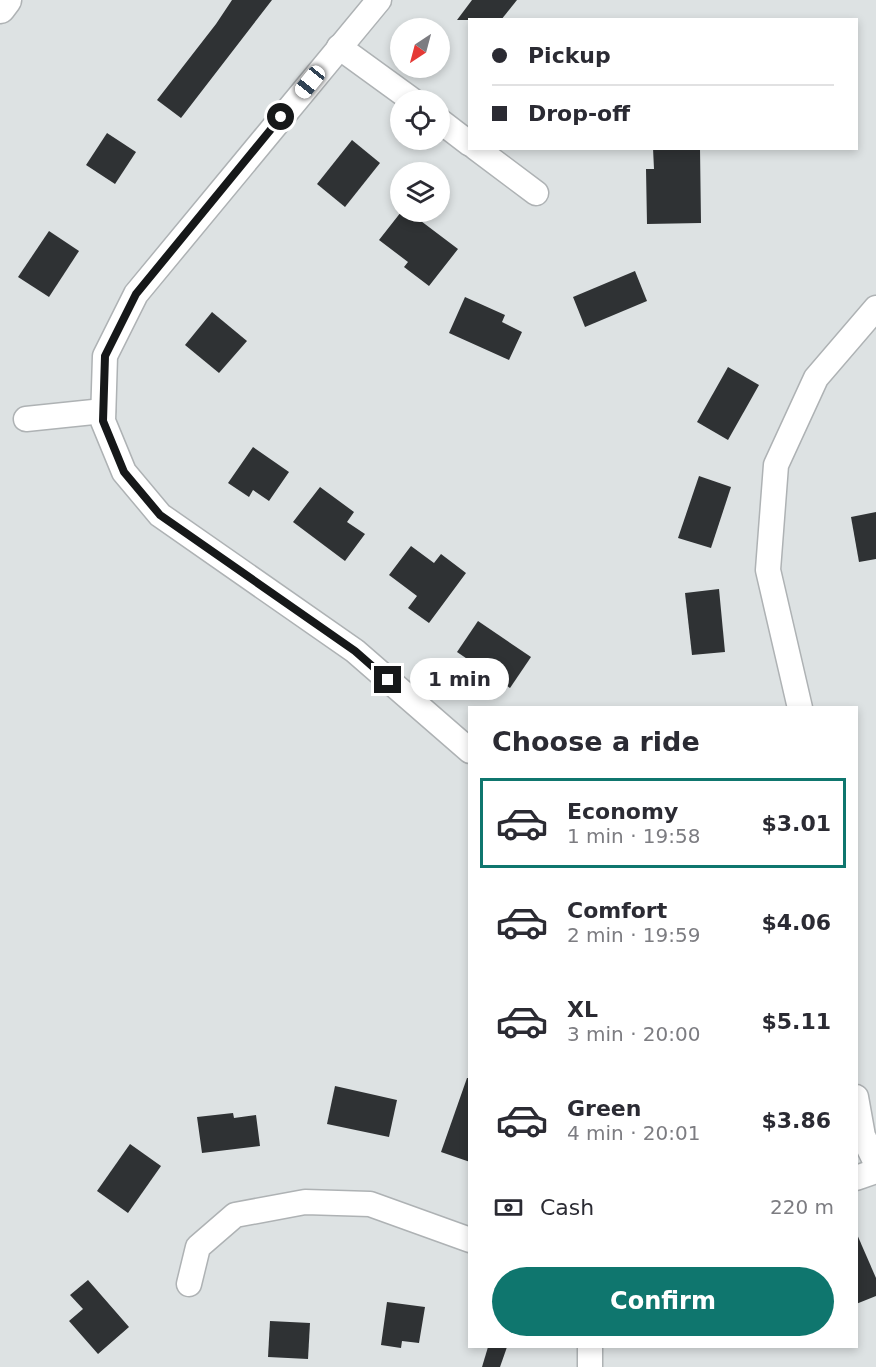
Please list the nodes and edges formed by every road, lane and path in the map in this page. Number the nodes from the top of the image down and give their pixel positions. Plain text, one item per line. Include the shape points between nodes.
1 (6, 0) edge
2 (379, 0) edge
3 (0, 8) edge
4 (339, 47) junction
5 (398, 90) edge
6 (450, 129) edge
7 (468, 142) edge
8 (479, 150) edge
9 (536, 193) dead end
10 (876, 308) edge
11 (103, 411) junction
12 (26, 419) dead end
13 (800, 706) edge
14 (468, 749) edge
15 (858, 1108) edge
16 (876, 1163) edge
17 (876, 1171) edge
18 (858, 1177) edge
19 (468, 1239) edge
20 (189, 1284) dead end
21 (590, 1348) edge
22 (590, 1367) edge

1 - 3 street
2 - 4 street
4 - 5 street
4 - 11 street via 136,294 105,356
6 - 7 street
8 - 9 street
10 - 13 street via 816,378 776,465 768,570
11 - 12 street
11 - 14 street via 103,421 124,472 160,515 355,651
15 - 16 street via 863,1136
17 - 18 street
19 - 20 street via 370,1204 305,1202 235,1215 198,1247
21 - 22 street

